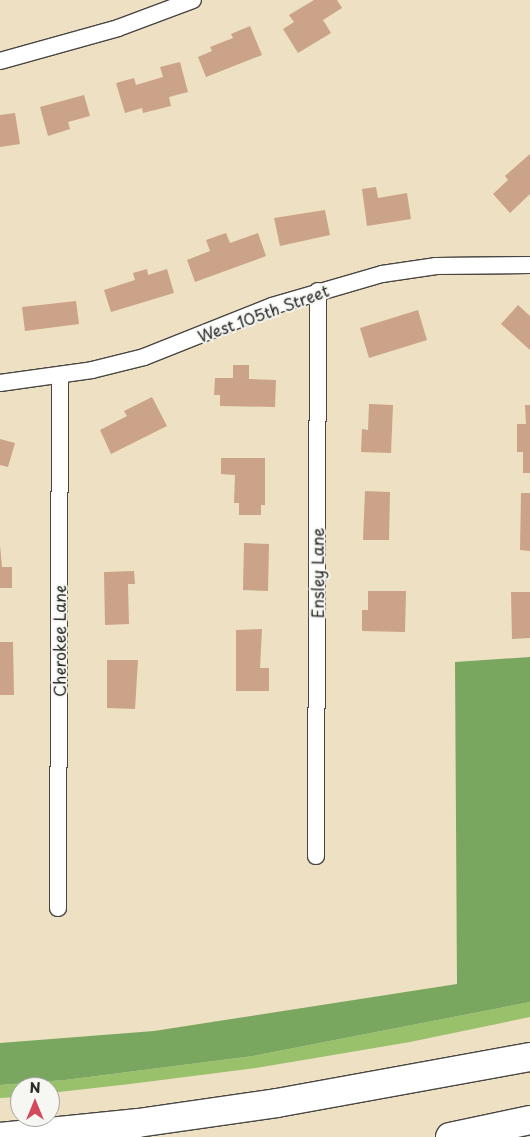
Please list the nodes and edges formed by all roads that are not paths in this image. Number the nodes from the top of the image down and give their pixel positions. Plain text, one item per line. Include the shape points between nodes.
1 (193, 0) edge
2 (0, 61) edge
3 (530, 265) edge
4 (318, 291) junction
5 (60, 375) junction
6 (0, 383) edge
7 (316, 856) dead end
8 (58, 908) dead end
9 (530, 1056) edge
10 (530, 1120) edge
11 (0, 1137) edge
12 (450, 1137) edge

1 - 2 street via 118,28
3 - 4 street, West 105th Street via 436,266 382,274
4 - 5 street, West 105th Street via 144,356
4 - 7 street, Ensley Lane
5 - 6 street, West 105th Street
5 - 8 street, Cherokee Lane
9 - 11 highway via 277,1103 138,1123
10 - 12 highway

